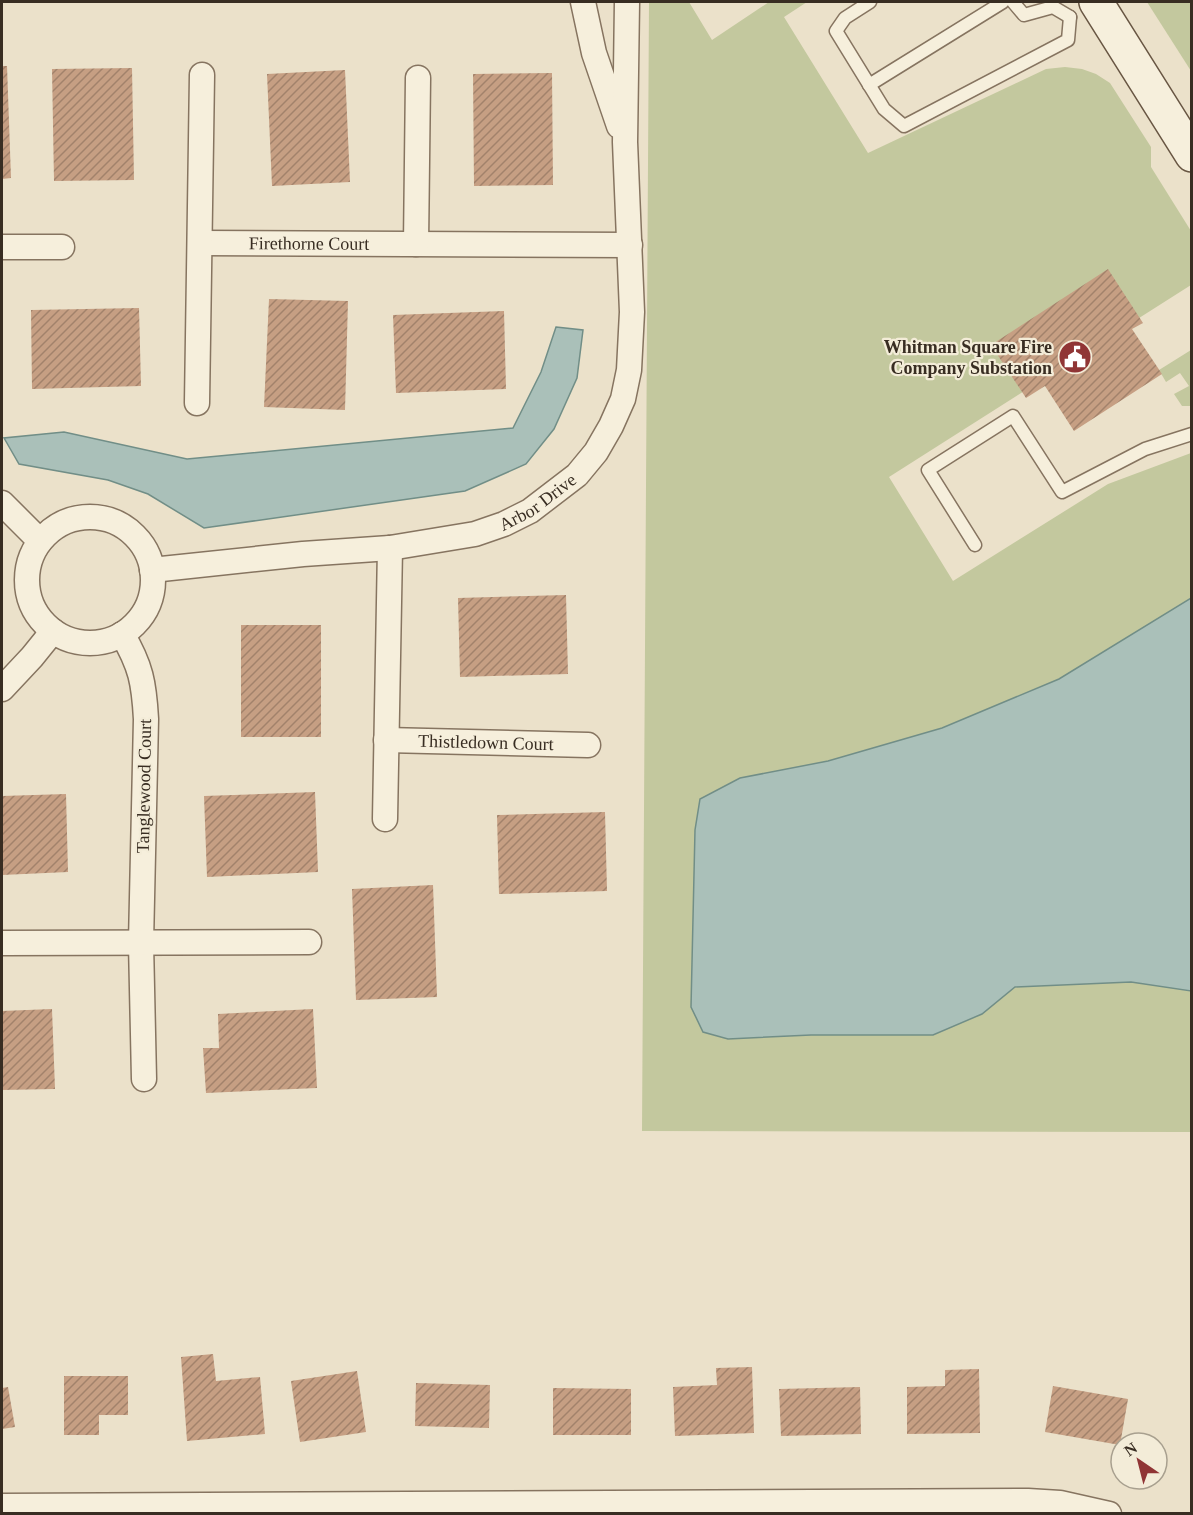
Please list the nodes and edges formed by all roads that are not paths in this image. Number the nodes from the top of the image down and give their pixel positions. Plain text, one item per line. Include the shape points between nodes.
1 (583, 2) edge
2 (627, 2) edge
3 (870, 2) edge
4 (1003, 2) edge
5 (1013, 2) edge
6 (1086, 8) edge
7 (202, 75) dead end
8 (418, 78) dead end
9 (869, 85) junction
10 (625, 142) junction
11 (1191, 155) edge
12 (201, 243) junction
13 (416, 244) junction
14 (630, 245) junction
15 (2, 247) edge
16 (62, 247) dead end
17 (197, 403) dead end
18 (1191, 434) edge
19 (2, 503) edge
20 (40, 541) junction
21 (975, 545) dead end
22 (390, 548) junction
23 (153, 570) junction
24 (53, 631) junction
25 (122, 634) junction
26 (2, 688) edge
27 (386, 740) junction
28 (588, 745) dead end
29 (386, 819) dead end
30 (309, 942) dead end
31 (2, 943) edge
32 (141, 943) junction
33 (144, 1079) dead end
34 (2, 1506) edge
35 (1108, 1514) edge

1 - 10 street, Arbor Drive via 594,53
2 - 10 street, Arbor Drive
3 - 9 lane via 845,18 836,31
4 - 9 lane
5 - 6 lane via 1024,15 1053,7
6 - 9 lane via 1068,39 904,126 884,109
6 - 11 main road
7 - 12 street
8 - 13 street
10 - 14 street, Arbor Drive
12 - 13 street, Firethorne Court
12 - 17 street
13 - 14 street, Firethorne Court
14 - 22 street, Arbor Drive via 629,370 623,399 596,452 554,494 504,524 476,534
15 - 16 street
18 - 21 lane via 1145,448 1062,492 1013,416 928,470
19 - 20 street
20 - 23 street via 56,527 75,519 96,517 116,522 134,534 146,550
20 - 24 street via 27,579 30,599 39,617
22 - 23 street, Arbor Drive
22 - 27 street
23 - 25 street via 147,607
24 - 25 street via 87,643
24 - 26 street
25 - 32 street, Tanglewood Court via 141,670 145,692
27 - 28 street, Thistledown Court
27 - 29 street
30 - 32 street
31 - 32 street
32 - 33 street, Tanglewood Court
34 - 35 street via 1028,1501 1060,1503

